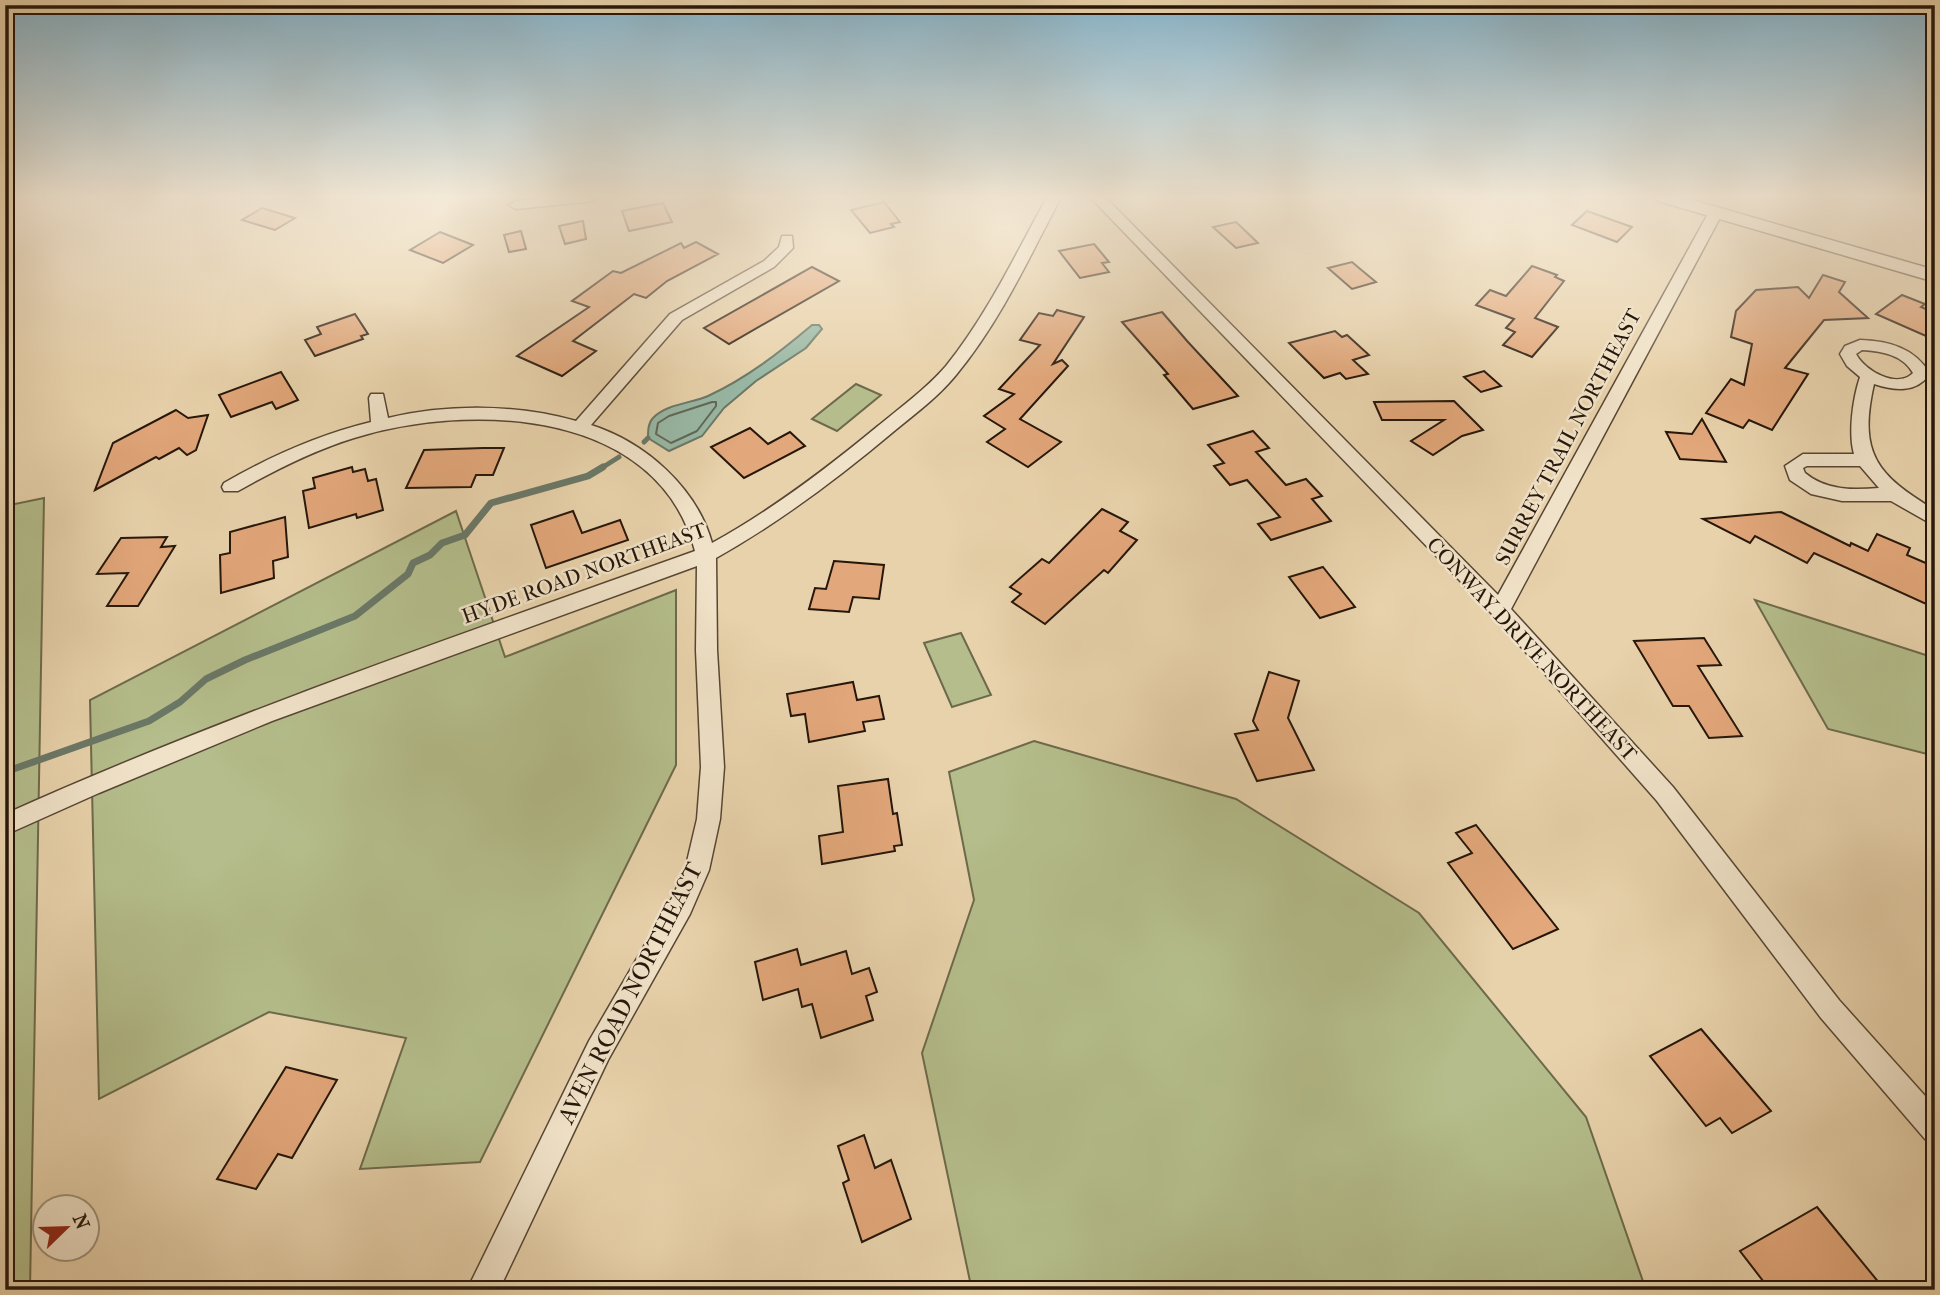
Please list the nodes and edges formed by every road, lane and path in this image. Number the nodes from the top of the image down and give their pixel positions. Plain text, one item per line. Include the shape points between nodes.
1 (776, 257) edge
2 (1020, 257) edge
3 (1156, 257) edge
4 (1691, 257) edge
5 (1871, 257) edge
6 (1935, 276) edge
7 (1869, 376) dead end
8 (377, 398) dead end
9 (380, 426) junction
10 (580, 427) junction
11 (1865, 460) junction
12 (231, 487) dead end
13 (1894, 494) junction
14 (1935, 519) edge
15 (706, 555) junction
16 (1500, 610) junction
17 (5, 825) edge
18 (1935, 1129) edge
19 (483, 1290) edge

1 - 10 street via 676,317
2 - 15 street, HYDE ROAD NORTHEAST via 984,322 935,387 809,490
3 - 16 street, CONWAY DRIVE NORTHEAST
4 - 16 street, SURREY TRAIL NORTHEAST
5 - 6 street
7 - 11 street via 1860,444
8 - 9 street
9 - 10 street, AVEN ROAD NORTHEAST via 416,418 486,414
9 - 12 street, AVEN ROAD NORTHEAST via 297,452
10 - 15 street, AVEN ROAD NORTHEAST via 633,452 663,476 679,496
11 - 13 street
11 - 13 street via 1803,460 1794,466 1796,476 1817,492
13 - 14 street
15 - 17 street, HYDE ROAD NORTHEAST via 174,751
15 - 19 street, AVEN ROAD NORTHEAST via 706,649 714,750 707,828 696,872 587,1072
16 - 18 street, CONWAY DRIVE NORTHEAST via 1665,794 1830,1009

